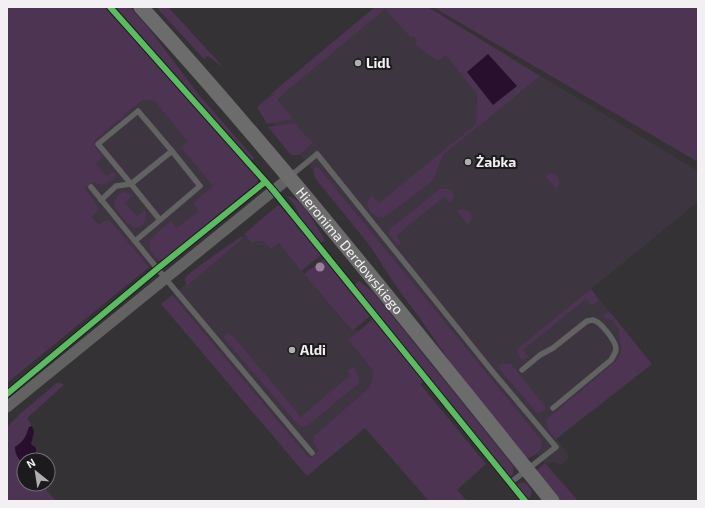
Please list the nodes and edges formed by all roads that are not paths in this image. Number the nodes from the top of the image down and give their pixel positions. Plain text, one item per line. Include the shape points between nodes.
1 (141, 7) edge
2 (172, 151) junction
3 (289, 178) junction
4 (131, 184) junction
5 (91, 187) dead end
6 (101, 200) junction
7 (160, 220) junction
8 (135, 241) junction
9 (165, 278) junction
10 (522, 370) dead end
11 (7, 407) edge
12 (553, 408) dead end
13 (312, 452) dead end
14 (527, 469) junction
15 (510, 483) dead end
16 (552, 501) edge

1 - 3 main road, Hieronima Derdowskiego
2 - 4 lane
2 - 4 lane via 138,111 98,144
2 - 7 lane via 200,186
3 - 9 street
3 - 14 main road, Hieronima Derdowskiego
3 - 14 lane via 317,154 556,447
4 - 6 lane via 116,186
4 - 7 lane
5 - 6 lane
6 - 8 lane
7 - 8 lane
8 - 9 lane
9 - 11 street
9 - 13 lane
10 - 12 lane via 592,320 598,322 613,338 616,348 611,360
14 - 15 lane
14 - 16 main road, Hieronima Derdowskiego

